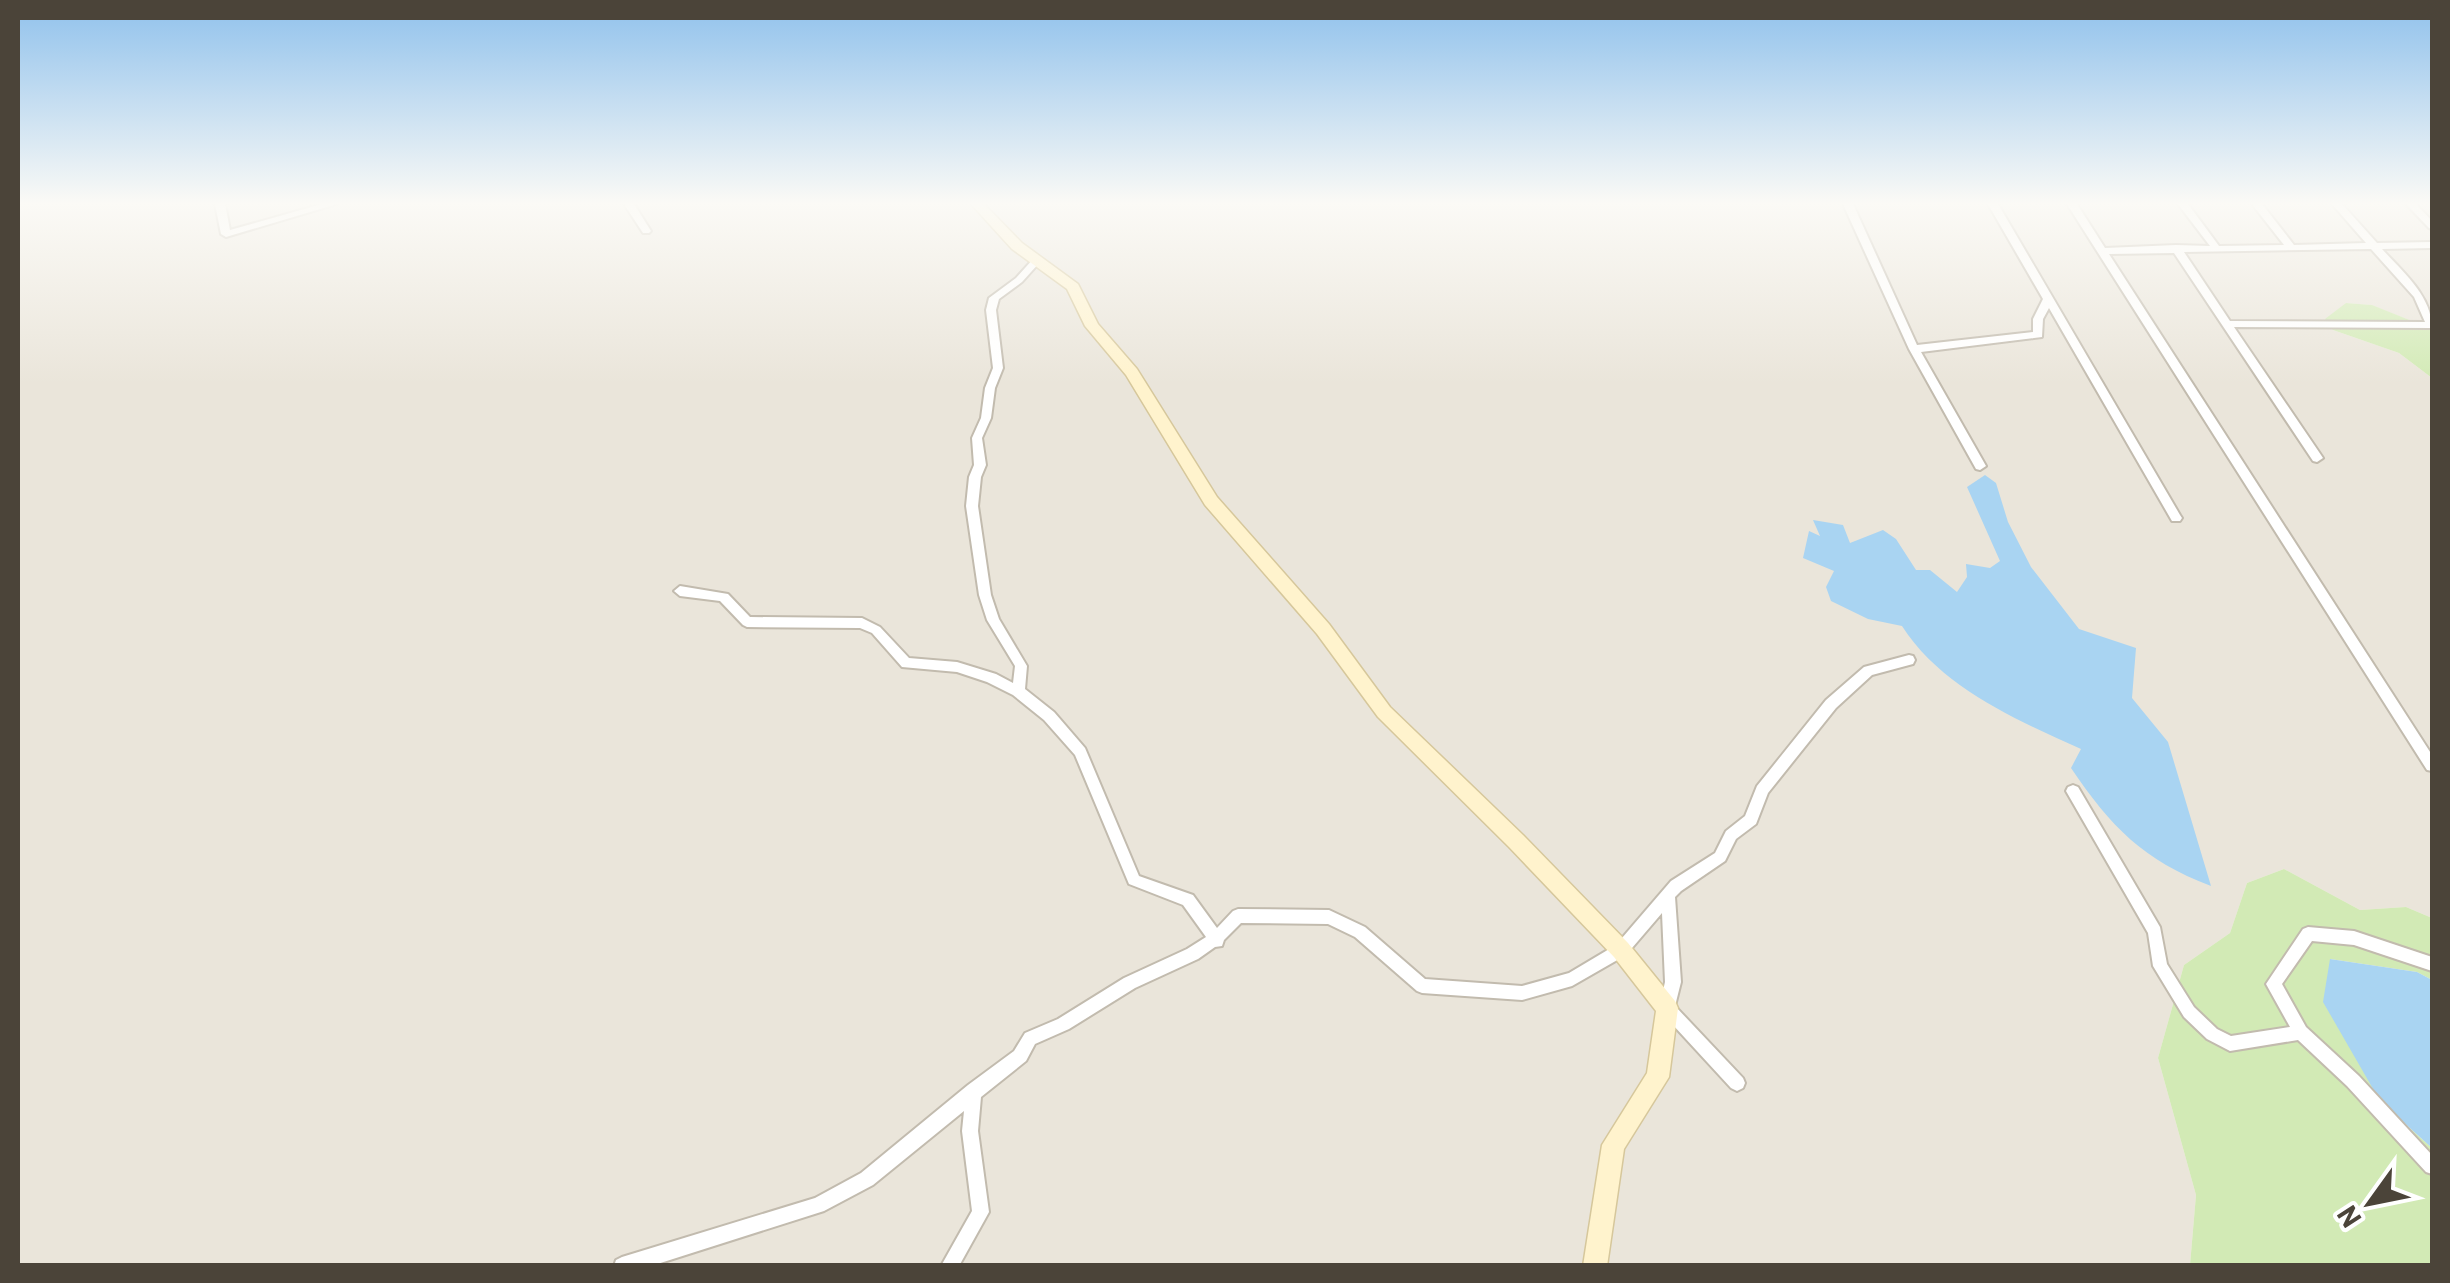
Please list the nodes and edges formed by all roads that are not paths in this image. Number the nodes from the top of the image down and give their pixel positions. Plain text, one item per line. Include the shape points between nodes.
1 (1034, 264) edge
2 (1041, 264) edge
3 (1875, 264) edge
4 (2028, 264) edge
5 (2109, 264) edge
6 (2187, 264) edge
7 (2390, 264) edge
8 (2048, 299) junction
9 (2227, 324) junction
10 (1914, 349) junction
11 (2317, 458) dead end
12 (1980, 466) dead end
13 (2176, 518) dead end
14 (680, 591) dead end
15 (1910, 660) dead end
16 (1018, 691) junction
17 (2432, 766) edge
18 (2073, 792) dead end
19 (1668, 895) junction
20 (1218, 941) junction
21 (1621, 950) junction
22 (2432, 964) edge
23 (1667, 1008) junction
24 (2300, 1032) junction
25 (1738, 1083) dead end
26 (974, 1091) junction
27 (2432, 1166) edge
28 (622, 1266) edge
29 (949, 1266) edge
30 (1595, 1266) edge

1 - 16 street via 994,298 998,368 977,438 972,506 985,595 1021,666
2 - 21 street via 1073,288 1212,501 1324,629 1384,712
3 - 10 street
4 - 8 street
5 - 17 street
6 - 9 street
7 - 9 street via 2418,296 2432,326
8 - 10 street via 2038,335
8 - 13 street
9 - 11 street
10 - 12 street
14 - 16 street via 716,594 747,622 862,623 906,663 958,667
15 - 19 street via 1868,671 1830,704 1762,790 1751,820 1720,857
16 - 20 street via 1080,752 1134,880 1188,900
18 - 24 street via 2156,932 2160,966 2189,1012 2230,1044
19 - 21 street
19 - 23 street via 1674,982
20 - 21 street via 1238,916 1329,917 1360,932 1422,986 1480,992 1522,992 1572,979
20 - 26 street via 1114,990 1058,1030 1030,1038 1020,1056
21 - 23 street
22 - 24 street via 2354,938 2308,934 2274,984
23 - 25 street
23 - 30 street via 1658,1077 1613,1145
24 - 27 street
26 - 28 street via 866,1179 818,1205
26 - 29 street via 970,1131 981,1212

